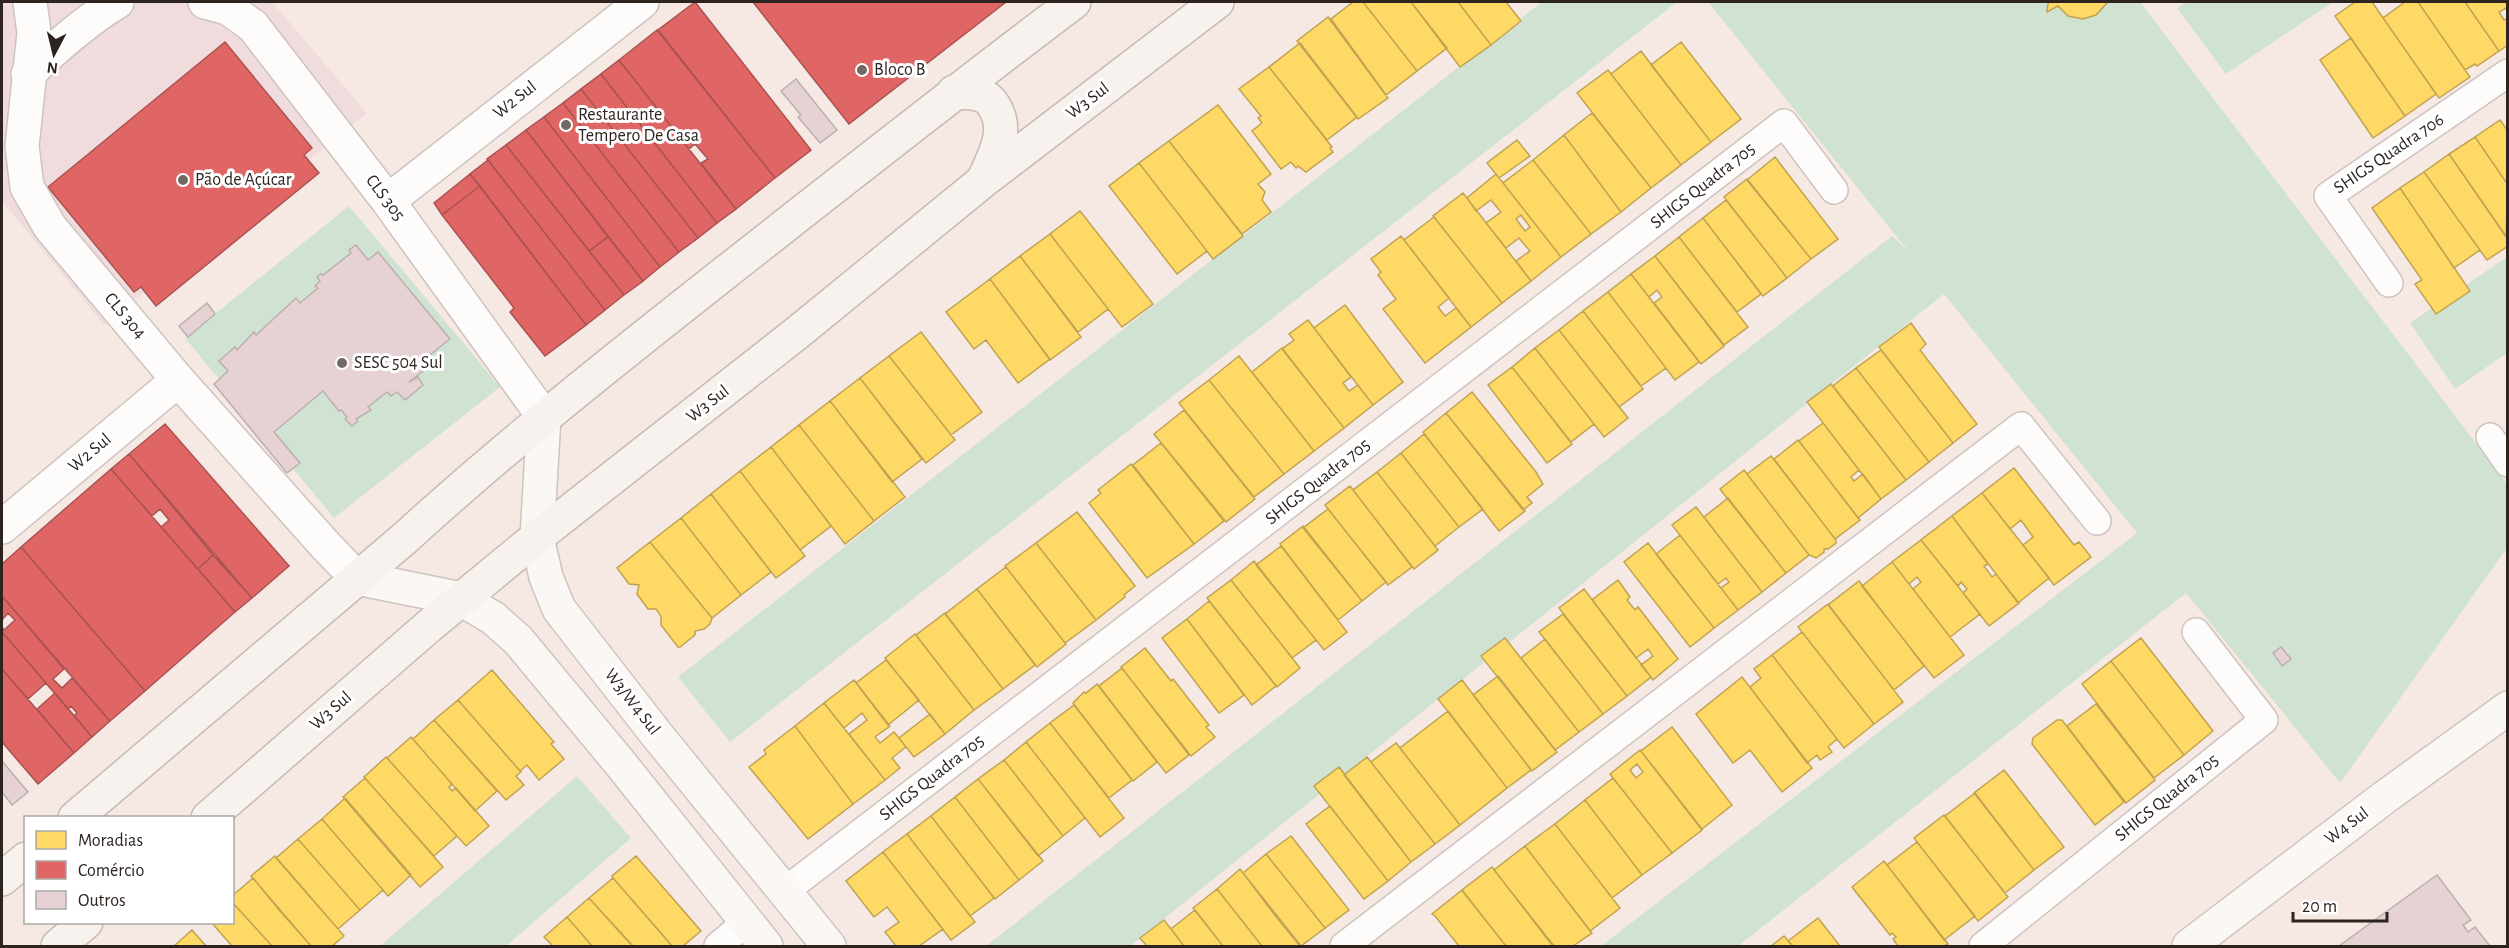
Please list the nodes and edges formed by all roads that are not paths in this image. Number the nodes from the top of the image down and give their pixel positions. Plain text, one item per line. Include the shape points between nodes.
1 (30, 2) edge
2 (117, 2) edge
3 (205, 2) edge
4 (642, 2) edge
5 (1074, 2) edge
6 (1217, 2) edge
7 (2508, 73) edge
8 (28, 74) junction
9 (954, 92) junction
10 (983, 181) junction
11 (1834, 190) dead end
12 (388, 201) junction
13 (2389, 283) dead end
14 (178, 380) junction
15 (544, 417) junction
16 (2490, 437) dead end
17 (2508, 463) edge
18 (2097, 521) dead end
19 (2, 528) edge
20 (537, 537) junction
21 (357, 578) junction
22 (461, 599) junction
23 (2196, 632) dead end
24 (2508, 708) edge
25 (657, 735) junction
26 (620, 763) junction
27 (77, 816) edge
28 (210, 816) edge
29 (24, 861) edge
30 (2, 879) edge
31 (785, 891) junction
32 (84, 924) edge
33 (756, 935) edge
34 (58, 946) edge
35 (718, 946) edge
36 (829, 946) edge
37 (1344, 946) edge
38 (1983, 946) edge
39 (2189, 946) edge

1 - 8 street, CLS 304 via 34,33
2 - 8 street via 57,45
3 - 12 street, CLS 305 via 228,8 253,26
4 - 12 street, W2 Sul
5 - 9 main road
6 - 10 main road, W3 Sul
7 - 13 street, SHIGS Quadra 706 via 2328,196
8 - 14 street, CLS 304 via 22,146 27,187 50,227
9 - 10 main road via 990,99 1002,125 1000,142
9 - 15 main road
10 - 20 main road, W3 Sul
11 - 31 street, SHIGS Quadra 705 via 1784,123
12 - 15 street, CLS 305
14 - 19 street, W2 Sul
14 - 21 street, CLS 304
15 - 20 main road, W3/W4 Sul
15 - 21 main road
16 - 17 street
18 - 37 street via 2021,426
20 - 22 main road, W3 Sul
20 - 25 main road, W3/W4 Sul via 546,577 559,609
21 - 22 main road
21 - 27 main road
22 - 26 main road via 493,618 518,640
22 - 28 main road, W3 Sul
23 - 38 street, SHIGS Quadra 705 via 2264,720
24 - 39 main road, W4 Sul
25 - 26 main road
25 - 31 main road, W3/W4 Sul
26 - 33 main road
29 - 30 main road
31 - 36 main road, W3/W4 Sul
32 - 34 main road
33 - 35 street

